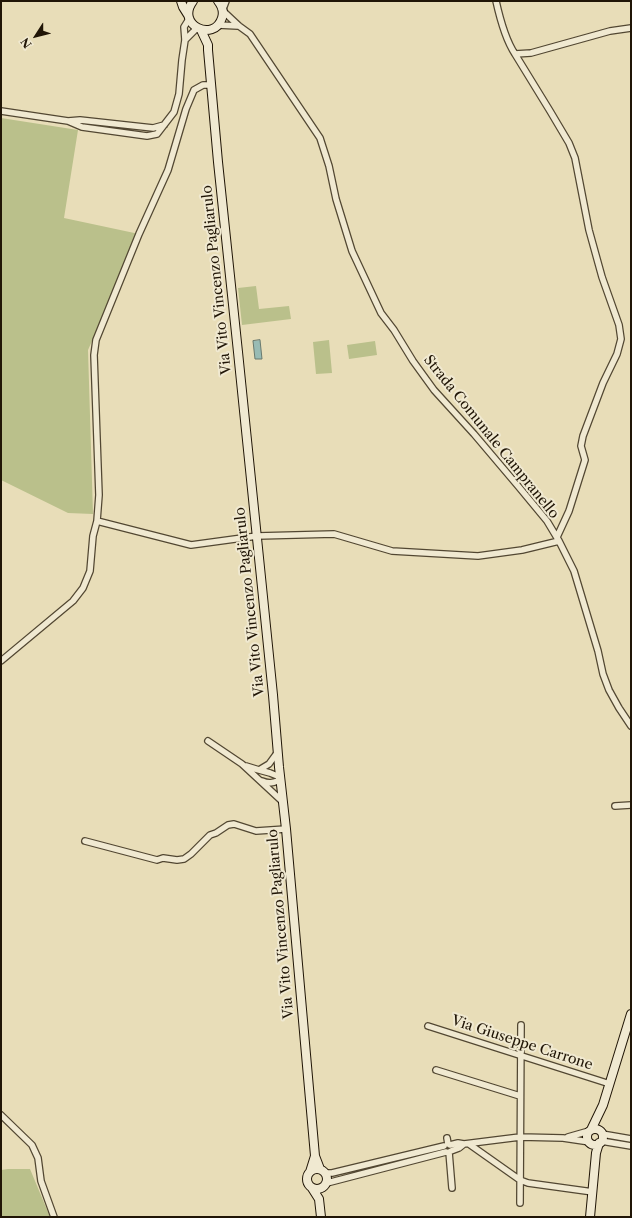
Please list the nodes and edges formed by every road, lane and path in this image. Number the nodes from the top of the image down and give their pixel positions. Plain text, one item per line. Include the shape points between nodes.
1 (181, 1) edge
2 (193, 1) edge
3 (218, 1) edge
4 (496, 1) edge
5 (224, 7) edge
6 (189, 17) junction
7 (217, 26) junction
8 (239, 26) junction
9 (631, 28) edge
10 (199, 29) junction
11 (185, 40) junction
12 (208, 45) junction
13 (515, 54) junction
14 (212, 85) junction
15 (1, 111) edge
16 (97, 522) junction
17 (257, 536) junction
18 (558, 539) junction
19 (1, 661) edge
20 (631, 726) edge
21 (208, 740) dead end
22 (277, 753) junction
23 (242, 764) junction
24 (259, 770) junction
25 (280, 779) junction
26 (260, 781) junction
27 (283, 802) junction
28 (631, 805) edge
29 (615, 806) dead end
30 (286, 829) junction
31 (85, 841) dead end
32 (631, 1014) edge
33 (521, 1025) dead end
34 (428, 1026) dead end
35 (521, 1055) junction
36 (436, 1070) dead end
37 (610, 1084) junction
38 (520, 1096) junction
39 (603, 1106) junction
40 (1, 1115) edge
41 (590, 1131) junction
42 (520, 1137) junction
43 (563, 1138) junction
44 (597, 1139) junction
45 (631, 1139) edge
46 (466, 1144) junction
47 (631, 1146) edge
48 (448, 1147) junction
49 (315, 1156) junction
50 (323, 1171) junction
51 (310, 1172) junction
52 (520, 1180) junction
53 (325, 1185) junction
54 (312, 1188) junction
55 (452, 1188) dead end
56 (593, 1192) junction
57 (319, 1199) junction
58 (520, 1203) dead end
59 (54, 1217) edge
60 (321, 1217) edge
61 (590, 1217) edge

1 - 6 street, Via Vito Vincenzo Pagliarulo
2 - 6 street
3 - 5 street
4 - 13 street via 510,47
5 - 7 street, Via Vito Vincenzo Pagliarulo via 223,16
5 - 8 street, Strada Comunale Campranello
6 - 10 street, Via Vito Vincenzo Pagliarulo
6 - 11 street via 184,27
7 - 8 street
7 - 10 street via 211,30
7 - 12 street, Via Vito Vincenzo Pagliarulo
8 - 18 street, Strada Comunale Campranello via 250,34 320,138 352,251 381,313 434,390 513,480
9 - 13 street
10 - 11 street
10 - 12 street, Via Vito Vincenzo Pagliarulo
11 - 15 street via 179,94 174,112 157,134 147,136 82,127 68,121
12 - 14 street, Via Vito Vincenzo Pagliarulo
13 - 18 street via 569,143 591,237 619,325 621,339 583,436 581,446 585,460
14 - 16 street via 203,85 194,90 168,170 96,340 94,355 99,495
14 - 17 street, Via Vito Vincenzo Pagliarulo
16 - 17 street via 191,545
16 - 19 street via 93,536 90,572 83,588 73,601
17 - 18 street via 334,534 392,551 478,556 522,550
17 - 22 street, Via Vito Vincenzo Pagliarulo
18 - 20 street, Strada Comunale Campranello via 574,571 605,680
21 - 23 street
22 - 24 street via 269,764
22 - 25 street, Via Vito Vincenzo Pagliarulo
23 - 24 street
23 - 26 street
24 - 25 street
25 - 26 street via 268,784
25 - 27 street, Via Vito Vincenzo Pagliarulo
26 - 27 street
27 - 30 street, Via Vito Vincenzo Pagliarulo
28 - 29 street
30 - 31 street via 256,831 234,824 228,825 210,835 184,859 177,860 157,860
30 - 49 street, Via Vito Vincenzo Pagliarulo
32 - 37 street
33 - 35 street
34 - 35 street, Via Giuseppe Carrone
35 - 37 street, Via Giuseppe Carrone
35 - 38 street
36 - 38 street
37 - 39 street
38 - 42 street
39 - 41 street
39 - 44 street
40 - 59 street via 32,1145
41 - 43 street
41 - 44 street via 596,1129
41 - 44 street via 587,1138
42 - 43 street
42 - 46 street
42 - 52 street
43 - 44 street
44 - 45 street
44 - 47 street
44 - 56 street
46 - 48 street via 459,1148
46 - 52 street
48 - 50 street via 332,1173
48 - 53 street
48 - 55 street
49 - 50 street, Via Vito Vincenzo Pagliarulo
49 - 51 street, Via Vito Vincenzo Pagliarulo
50 - 51 street via 314,1169
50 - 53 street via 328,1179
51 - 54 street via 307,1179
52 - 56 street
52 - 58 street
53 - 54 street via 319,1189
53 - 57 street
54 - 57 street
56 - 61 street
57 - 60 street

